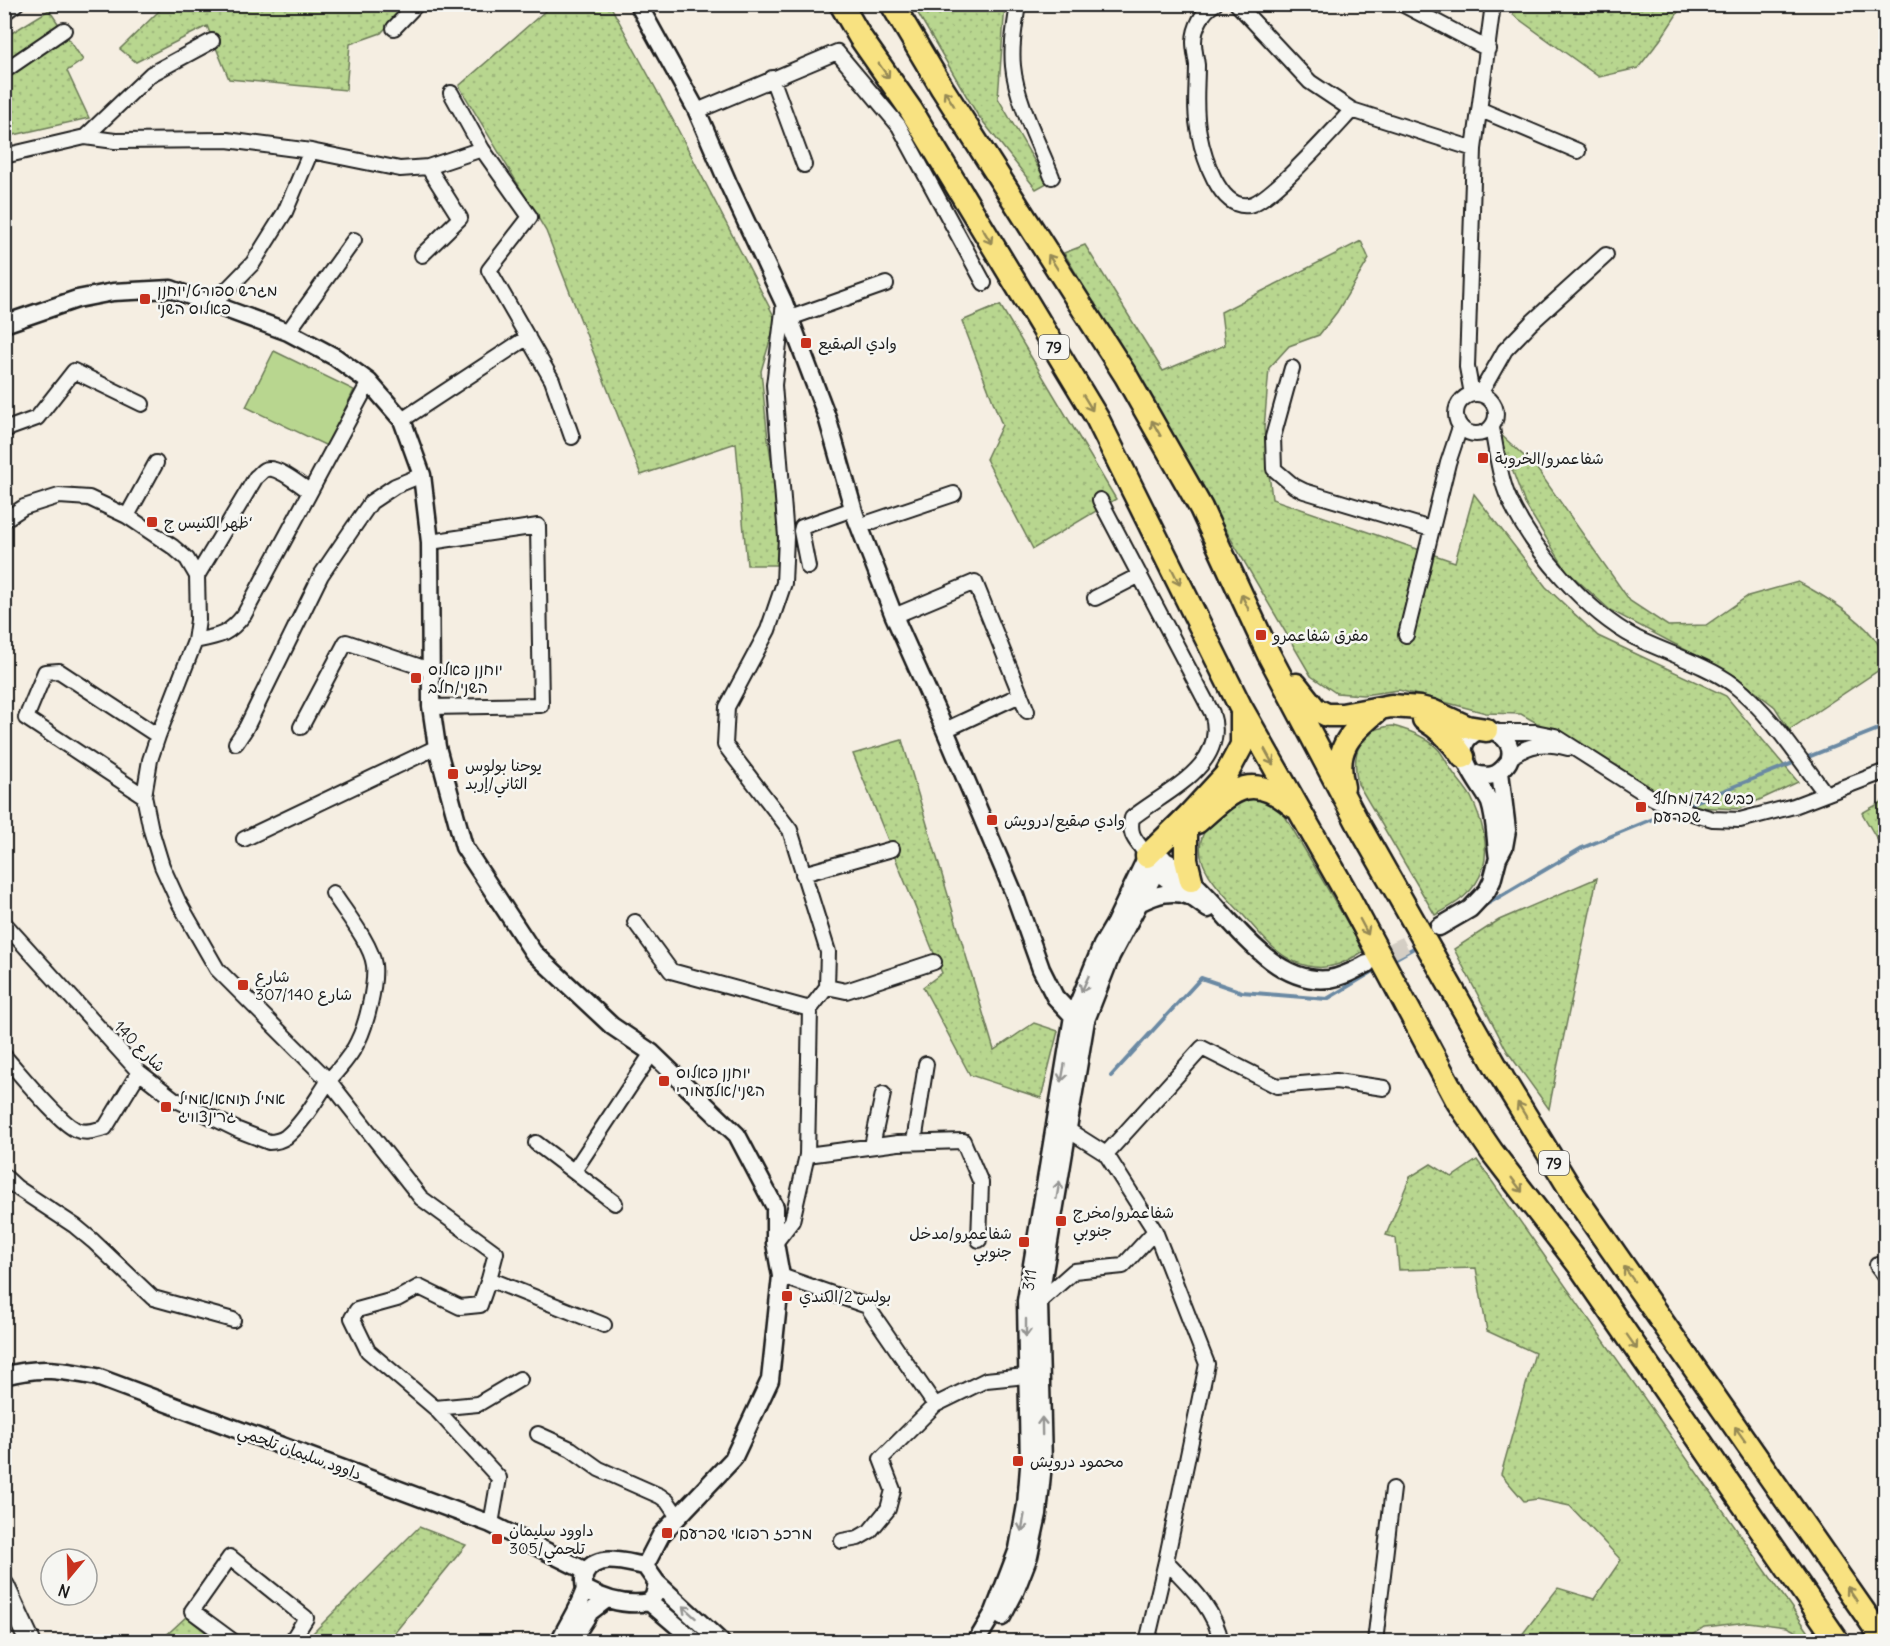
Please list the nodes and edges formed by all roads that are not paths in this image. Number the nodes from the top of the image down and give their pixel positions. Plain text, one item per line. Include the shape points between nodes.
1 (16, 4) edge
2 (417, 4) edge
3 (638, 4) edge
4 (835, 4) edge
5 (841, 4) edge
6 (892, 4) edge
7 (1018, 4) edge
8 (1215, 4) edge
9 (1237, 4) edge
10 (1258, 4) edge
11 (1402, 4) edge
12 (1493, 4) edge
13 (4, 13) edge
14 (1254, 21) junction
15 (394, 28) dead end
16 (64, 30) dead end
17 (860, 37) junction
18 (212, 41) dead end
19 (1488, 49) junction
20 (4, 70) edge
21 (772, 78) junction
22 (451, 93) dead end
23 (1353, 110) junction
24 (1480, 110) junction
25 (697, 111) junction
26 (85, 137) junction
27 (482, 149) junction
28 (1474, 149) junction
29 (311, 151) junction
30 (1578, 151) dead end
31 (4, 156) edge
32 (804, 165) dead end
33 (428, 167) junction
34 (1052, 177) dead end
35 (354, 240) dead end
36 (422, 255) dead end
37 (1606, 255) dead end
38 (984, 283) dead end
39 (886, 284) dead end
40 (214, 303) junction
41 (787, 311) junction
42 (4, 324) edge
43 (288, 332) junction
44 (528, 337) junction
45 (1292, 369) dead end
46 (369, 382) junction
47 (1476, 394) junction
48 (142, 404) dead end
49 (402, 420) junction
50 (1460, 427) junction
51 (1491, 428) junction
52 (4, 430) edge
53 (572, 437) dead end
54 (156, 463) dead end
55 (422, 476) junction
56 (309, 491) junction
57 (954, 494) dead end
58 (1100, 500) dead end
59 (853, 509) junction
60 (127, 516) junction
61 (4, 520) edge
62 (859, 526) junction
63 (1431, 529) junction
64 (430, 542) junction
65 (808, 567) dead end
66 (1140, 575) junction
67 (196, 576) junction
68 (1095, 598) dead end
69 (894, 616) junction
70 (1406, 635) dead end
71 (195, 641) junction
72 (1269, 655) junction
73 (430, 670) junction
74 (1020, 695) junction
75 (1240, 706) junction
76 (431, 707) junction
77 (1380, 708) junction
78 (1408, 708) junction
79 (1027, 711) dead end
80 (301, 727) dead end
81 (945, 730) junction
82 (1491, 731) junction
83 (158, 736) junction
84 (236, 743) dead end
85 (437, 747) junction
86 (1573, 749) junction
87 (1511, 757) junction
88 (1468, 765) junction
89 (1886, 771) edge
90 (1500, 772) junction
91 (1825, 793) junction
92 (144, 796) junction
93 (1300, 812) junction
94 (1360, 827) junction
95 (1186, 832) junction
96 (244, 839) dead end
97 (892, 849) dead end
98 (1498, 858) junction
99 (1155, 862) junction
100 (803, 874) junction
101 (1191, 889) junction
102 (333, 893) dead end
103 (1140, 902) junction
104 (635, 922) dead end
105 (4, 923) edge
106 (1440, 927) tunnel mouth
107 (934, 962) dead end
108 (1367, 964) tunnel mouth
109 (827, 987) junction
110 (810, 1009) junction
111 (1079, 1018) junction
112 (652, 1053) junction
113 (4, 1056) edge
114 (926, 1064) dead end
115 (139, 1072) junction
116 (329, 1081) junction
117 (1384, 1088) dead end
118 (883, 1094) dead end
119 (1061, 1128) junction
120 (914, 1142) junction
121 (536, 1143) dead end
122 (872, 1146) junction
123 (1106, 1154) junction
124 (807, 1155) junction
125 (574, 1171) junction
126 (4, 1176) edge
127 (615, 1203) dead end
128 (1155, 1231) junction
129 (979, 1240) dead end
130 (775, 1243) junction
131 (1876, 1264) dead end
132 (781, 1276) junction
133 (1886, 1276) edge
134 (489, 1279) junction
135 (1039, 1302) junction
136 (233, 1320) dead end
137 (604, 1324) dead end
138 (4, 1376) edge
139 (1026, 1376) junction
140 (520, 1380) dead end
141 (935, 1405) junction
142 (435, 1408) junction
143 (538, 1434) dead end
144 (1393, 1489) dead end
145 (678, 1517) junction
146 (491, 1524) junction
147 (842, 1541) dead end
148 (1166, 1561) junction
149 (645, 1566) junction
150 (586, 1571) junction
151 (657, 1583) junction
152 (4, 1586) edge
153 (585, 1589) junction
154 (607, 1599) junction
155 (650, 1602) junction
156 (4, 1619) edge
157 (15, 1641) edge
158 (30, 1641) edge
159 (234, 1641) edge
160 (291, 1641) edge
161 (559, 1641) edge
162 (571, 1641) edge
163 (696, 1641) edge
164 (721, 1641) edge
165 (976, 1641) edge
166 (988, 1641) edge
167 (1147, 1641) edge
168 (1221, 1641) edge
169 (1375, 1641) edge
170 (1838, 1641) edge
171 (1885, 1641) edge

1 - 13 street
2 - 15 street
3 - 25 street
4 - 17 highway
5 - 17 highway, 79
72 -> 6 highway, 79 via 1201,508 1132,386
7 - 34 street via 1013,54 1016,86
8 - 23 street via 1199,22 1194,41 1198,133 1211,174 1229,199 1240,205 1259,201
9 - 14 street
10 - 14 street
11 - 19 street
12 - 19 street
14 - 23 street via 1310,82
16 - 20 street
17 -> 75 highway, 79 via 911,110 1097,418
18 - 26 street via 151,74
19 - 24 street
21 - 25 street
21 - 32 street
21 - 38 street via 837,52 899,126
22 - 27 street
23 - 28 street
24 - 28 street
24 - 30 street
25 - 41 street
26 - 29 street via 115,141 227,140
26 - 31 street
27 - 33 street
27 - 44 street via 530,217 489,270
28 - 47 street via 1467,367
29 - 33 street via 400,169
29 - 40 street via 285,212 253,263
33 - 36 street via 460,218
35 - 43 street
37 - 47 street via 1505,350
39 - 41 street
40 - 42 street via 171,289 113,292 78,299
40 - 43 street
41 - 59 street via 827,417
41 - 100 street via 774,385 786,537 784,583 768,630 728,707 725,745 790,830
43 - 46 street
44 - 49 street
44 - 53 street via 552,380
45 - 63 street via 1274,437 1274,469 1304,490
46 - 49 street
46 - 56 street
47 - 50 street via 1465,397 1457,408
47 - 51 street via 1494,405 1497,417
48 - 52 street via 74,371 37,418
49 - 55 street
50 - 51 street via 1479,435
50 - 63 street
51 - 91 street via 1508,497 1552,565 1577,593 1605,618 1634,636 1732,684 1773,724
54 - 60 street
55 - 64 street
55 - 84 street via 395,486 365,510 321,575
56 - 67 street via 279,471 263,470
56 - 71 street via 244,615 232,630
57 - 62 street
58 - 66 street
59 - 62 street
59 - 65 street via 802,527
60 - 61 street via 89,498 59,496 24,507
60 - 67 street via 187,559
62 - 69 street
63 - 70 street
64 - 73 street
64 - 76 street via 538,526 541,705
66 - 68 street
66 - 99 street via 1216,726 1207,758 1192,775 1132,818 1131,834
67 - 71 street
69 - 74 street via 975,582
69 - 81 street
71 - 83 street
72 - 77 highway via 1315,709 1327,715
72 - 94 highway, 79
73 - 76 street
73 - 80 street via 346,642
74 - 79 street
74 - 81 street
75 -> 93 highway, 79
75 - 99 highway via 1242,745 1233,764 1189,814
76 - 85 street
77 - 78 highway
77 - 94 highway via 1350,736 1340,763 1344,790
78 - 82 highway via 1432,711 1460,725
78 - 88 highway via 1439,728
81 - 111 street via 1015,896 1041,969 1055,997
82 - 86 street via 1545,733
82 - 87 street via 1505,740
82 - 88 street via 1471,736 1466,742
83 - 92 street
83 - 92 street via 59,671 45,672 26,718
85 - 96 street
85 - 112 street via 464,847 533,952 612,1026
86 - 87 street via 1532,745
86 - 91 street via 1671,807 1713,819 1740,820 1794,806
87 - 90 street
88 - 90 street via 1487,777
88 - 98 street via 1490,803
89 - 91 street
90 - 98 street via 1507,830
92 - 116 street via 162,866 216,969
93 - 95 highway via 1274,792 1248,787 1226,798
93 -> 170 highway, 79 via 1472,1124 1579,1265
171 -> 94 highway, 79 via 1574,1195 1497,1069
95 - 99 highway
95 - 101 highway
97 - 100 street
98 - 106 street via 1492,881 1479,901
99 - 101 street
99 - 103 street, 311
99 -> 111 street, 311 via 1102,945
100 - 109 street via 828,952
101 - 103 street via 1163,893
101 - 108 street via 1284,969 1306,978 1330,979
102 - 116 street, شارع 140 via 371,952 374,966 370,1004 358,1041
103 - 111 street, 311
104 - 110 street via 670,971
105 - 115 street, شارع 140
107 - 109 street via 846,991
109 - 110 street
110 - 124 street
111 - 119 street, 311
112 - 125 street
112 - 130 street via 737,1135 775,1207
113 - 115 street via 57,1115 76,1130 90,1132 105,1128
114 - 120 street
115 - 116 street, شارع 140 via 174,1099 268,1142 285,1138
116 - 134 street via 421,1198 496,1253
117 - 123 street via 1336,1081 1277,1086 1202,1048
118 - 122 street
119 - 123 street
135 -> 119 street, 311
119 -> 139 street, 311 via 1026,1301
120 - 122 street
120 - 129 street via 963,1141 981,1183
121 - 125 street
122 - 124 street
123 - 128 street
124 - 130 street via 792,1221
125 - 127 street
126 - 136 street via 93,1240 153,1298
128 - 135 street via 1123,1266 1074,1271
128 - 148 street via 1207,1364
130 - 132 street
131 - 133 street
132 - 141 street via 867,1306
132 - 145 street via 770,1380 733,1460
134 - 137 street
134 - 142 street via 480,1305 460,1307 419,1287 397,1299 357,1310 352,1318 368,1351
166 -> 135 street, 311 via 1015,1592 1029,1556 1038,1514 1043,1464
138 - 146 street, داوود سليمان تلحمي via 49,1368 97,1377
139 - 141 street via 986,1380
139 -> 165 street, 311 via 1029,1467 1018,1550 994,1612
140 - 142 street via 478,1404
141 - 147 street via 880,1460 893,1490 888,1509 870,1531
142 - 146 street via 499,1478
143 - 145 street via 572,1449 599,1469 660,1496
144 - 169 street
145 - 149 street via 661,1535
146 - 150 street, داوود سليمان تلحمي
148 - 167 street
148 - 168 street via 1200,1596
149 - 150 street via 610,1561 599,1562
149 - 151 street
150 - 153 street
151 - 155 street
164 -> 151 street
152 - 158 main road
153 - 154 street
153 - 161 street
154 - 155 street via 635,1605
154 - 162 street via 590,1612
155 - 163 street
156 - 157 main road
159 - 160 street via 192,1611 230,1557 306,1618

